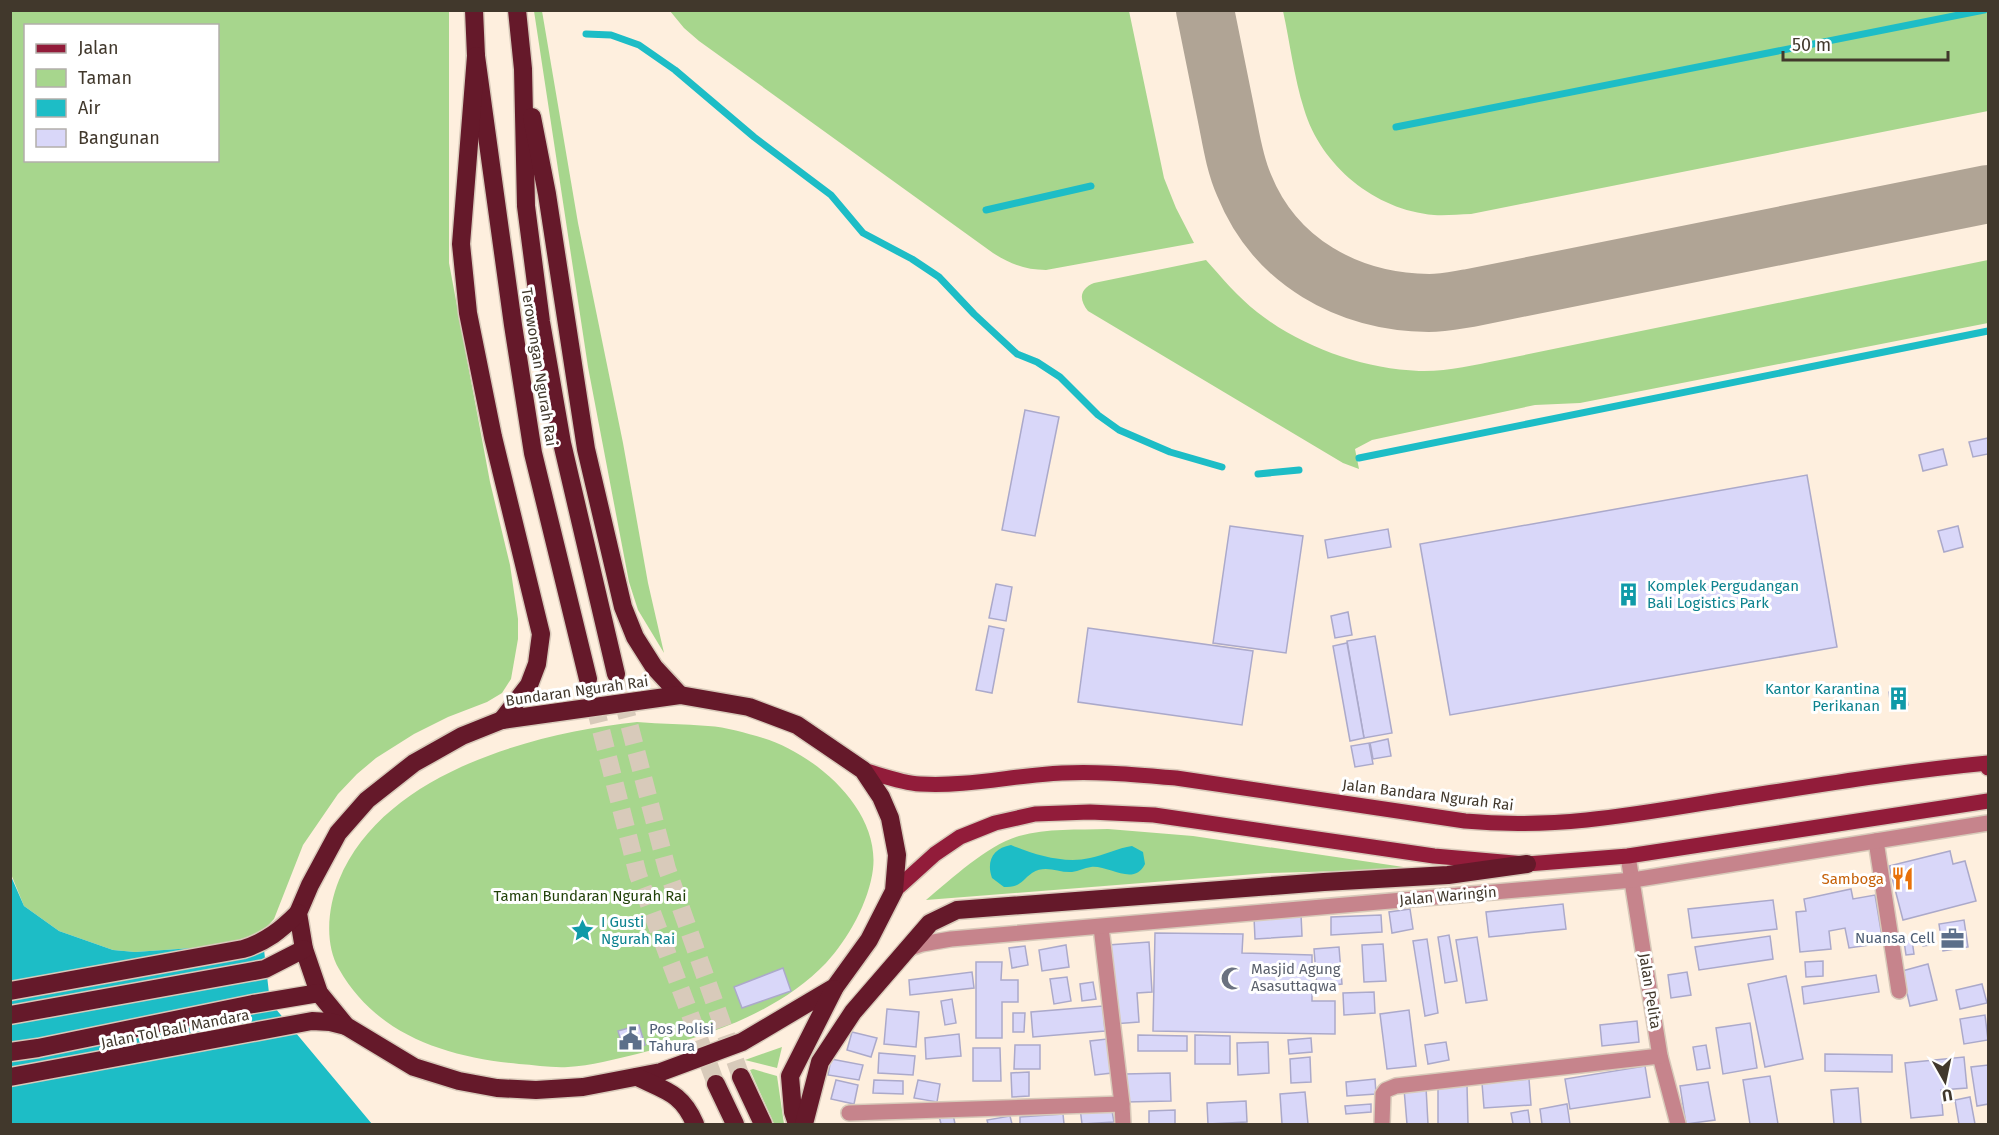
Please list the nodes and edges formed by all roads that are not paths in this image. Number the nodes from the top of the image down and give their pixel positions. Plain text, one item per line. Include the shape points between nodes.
1 (474, 10) edge
2 (516, 10) edge
3 (476, 56) junction
4 (523, 69) junction
5 (616, 674) tunnel mouth
6 (588, 680) tunnel mouth
7 (680, 695) junction
8 (502, 720) junction
9 (1988, 765) edge
10 (863, 770) junction
11 (1989, 801) edge
12 (1989, 823) edge
13 (1876, 841) junction
14 (1628, 856) junction
15 (1527, 864) junction
16 (1448, 874) junction
17 (1633, 880) junction
18 (894, 891) junction
19 (1451, 896) junction
20 (298, 913) junction
21 (1101, 927) junction
22 (905, 950) junction
23 (297, 953) junction
24 (835, 987) junction
25 (1899, 990) dead end
26 (10, 991) edge
27 (319, 993) junction
28 (10, 1015) edge
29 (346, 1026) junction
30 (10, 1052) edge
31 (1660, 1056) junction
32 (10, 1077) edge
33 (637, 1077) junction
34 (741, 1077) tunnel mouth
35 (716, 1084) tunnel mouth
36 (1122, 1104) junction
37 (849, 1113) dead end
38 (695, 1125) edge
39 (735, 1125) edge
40 (763, 1125) edge
41 (797, 1125) edge
42 (804, 1125) edge
43 (1122, 1125) edge
44 (1382, 1125) edge
45 (1678, 1125) edge

1 - 3 highway
2 - 4 highway
3 - 6 highway, Terowongan Ngurah Rai via 533,453
3 - 8 highway via 461,244 468,313 541,634 529,685
4 - 5 highway, Terowongan Ngurah Rai via 526,206 541,322 562,443
4 - 7 highway via 547,194 586,449 623,607 635,637 654,667
7 - 8 highway, Bundaran Ngurah Rai
7 - 10 highway, Bundaran Ngurah Rai via 749,707 797,725
8 - 20 highway, Bundaran Ngurah Rai via 462,736 414,763 367,800 338,833
9 - 10 main road, Jalan Bandara Ngurah Rai via 1925,770 1593,820 1504,825 1132,774 1061,773 920,784
10 - 18 highway, Bundaran Ngurah Rai via 890,818 897,855
11 - 14 main road
12 - 13 street, Jalan Waringin
13 - 17 street, Jalan Waringin
13 - 25 street
14 - 15 main road
14 - 17 street, Jalan Pelita
15 - 16 highway
15 - 18 main road via 1434,856 1154,816 1035,814 995,823 960,837
16 - 19 street
16 - 22 highway via 957,910 930,924
17 - 19 street, Jalan Waringin
17 - 31 street, Jalan Pelita
18 - 24 highway, Bundaran Ngurah Rai via 869,940
19 - 21 street, Jalan Waringin
20 - 23 highway, Bundaran Ngurah Rai
20 - 26 highway via 261,943 243,949
21 - 22 street, Jalan Waringin via 951,939
21 - 36 street
22 - 42 highway via 853,1012 820,1062
23 - 27 highway, Bundaran Ngurah Rai
23 - 28 highway via 265,969
24 - 33 highway, Bundaran Ngurah Rai via 742,1042
24 - 41 highway via 790,1076
27 - 29 highway, Bundaran Ngurah Rai
27 - 30 highway, Jalan Tol Bali Mandara
29 - 32 highway, Jalan Tol Bali Mandara via 304,1022
29 - 33 highway, Bundaran Ngurah Rai via 414,1067 496,1088 583,1087
31 - 44 street via 1396,1086 1383,1094
31 - 45 street, Jalan Pelita
33 - 38 highway via 682,1101
34 - 40 highway
35 - 39 highway
36 - 37 street
36 - 43 street

